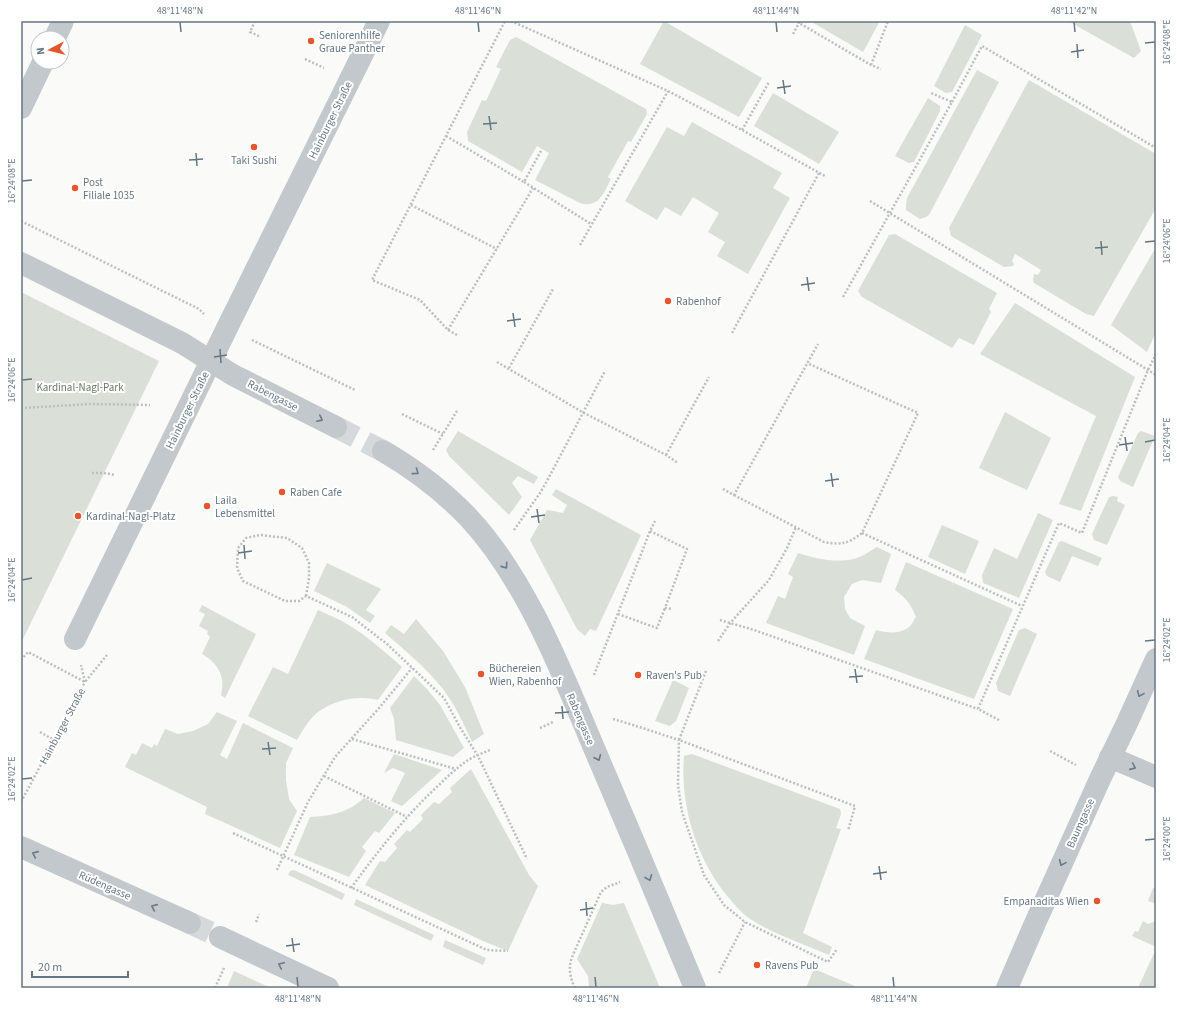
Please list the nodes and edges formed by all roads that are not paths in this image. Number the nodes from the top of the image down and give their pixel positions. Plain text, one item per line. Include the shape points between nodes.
1 (63, 21) edge
2 (379, 21) edge
3 (58, 30) edge
4 (39, 70) edge
5 (21, 108) edge
6 (21, 263) edge
7 (211, 361) junction
8 (336, 427) tunnel mouth
9 (383, 450) tunnel mouth
10 (75, 639) road end
11 (1156, 659) edge
12 (1110, 757) junction
13 (1156, 777) edge
14 (21, 847) edge
15 (190, 923) tunnel mouth
16 (220, 937) tunnel mouth
17 (328, 988) edge
18 (695, 988) edge
19 (1007, 988) edge

1 - 3 street
2 - 7 street, Hainburger Straße
4 - 5 street
6 - 7 street via 182,343
7 -> 8 street, Rabengasse via 233,375
7 - 10 street, Hainburger Straße
9 -> 18 street, Rabengasse via 426,479 468,518 490,544 528,604 550,648
11 -> 12 street, Baumgasse
12 -> 13 street
12 -> 19 street, Baumgasse
15 -> 14 street, Rüdengasse
17 -> 16 street

